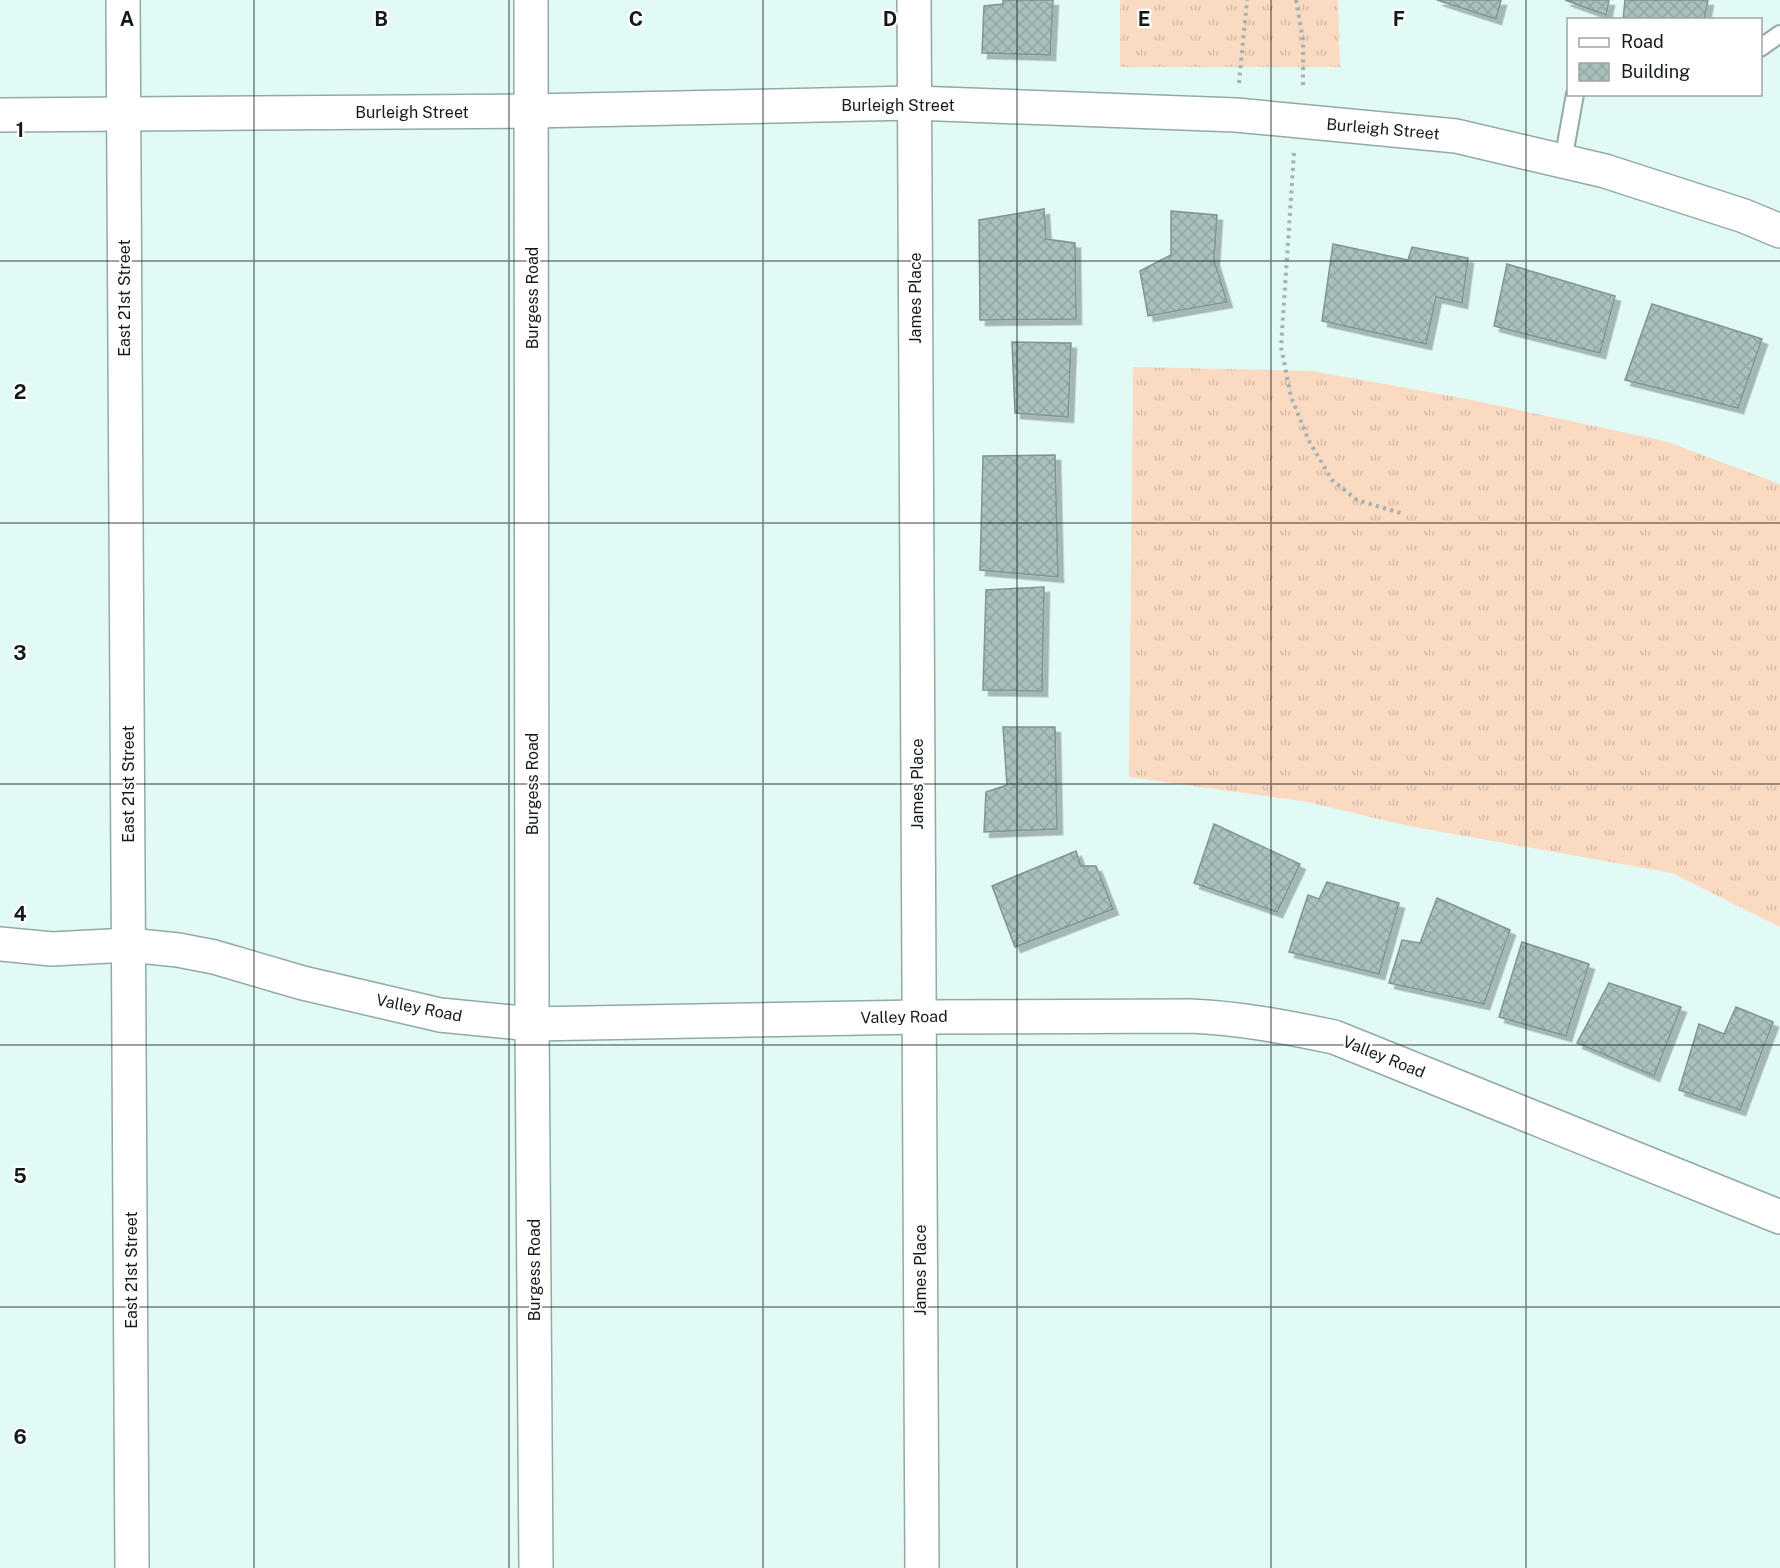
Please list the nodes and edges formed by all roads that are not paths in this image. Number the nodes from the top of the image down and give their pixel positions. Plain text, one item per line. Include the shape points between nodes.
1 (123, 0) edge
2 (531, 0) edge
3 (914, 0) edge
4 (1780, 34) edge
5 (1762, 47) edge
6 (1575, 96) edge
7 (914, 103) junction
8 (531, 111) junction
9 (0, 115) edge
10 (123, 115) junction
11 (1563, 161) junction
12 (1780, 231) edge
13 (0, 944) edge
14 (129, 945) junction
15 (919, 1017) junction
16 (532, 1024) junction
17 (1780, 1217) edge
18 (132, 1568) edge
19 (536, 1568) edge
20 (922, 1568) edge

1 - 10 street, East 21st Street
2 - 8 street, Burgess Road
3 - 7 street, James Place
4 - 5 lane
6 - 11 lane
7 - 8 street, Burleigh Street
7 - 11 street, Burleigh Street via 1236,115 1456,136
7 - 15 street, James Place
8 - 10 street, Burleigh Street
8 - 16 street, Burgess Road
9 - 10 street, Burleigh Street
10 - 14 street, East 21st Street
11 - 12 street, Burleigh Street via 1605,171
13 - 14 street, Valley Road via 52,948
14 - 16 street, Valley Road via 214,957 440,1015
14 - 18 street, East 21st Street
15 - 16 street, Valley Road
15 - 17 street, Valley Road via 1212,1017 1334,1037
15 - 20 street, James Place
16 - 19 street, Burgess Road

